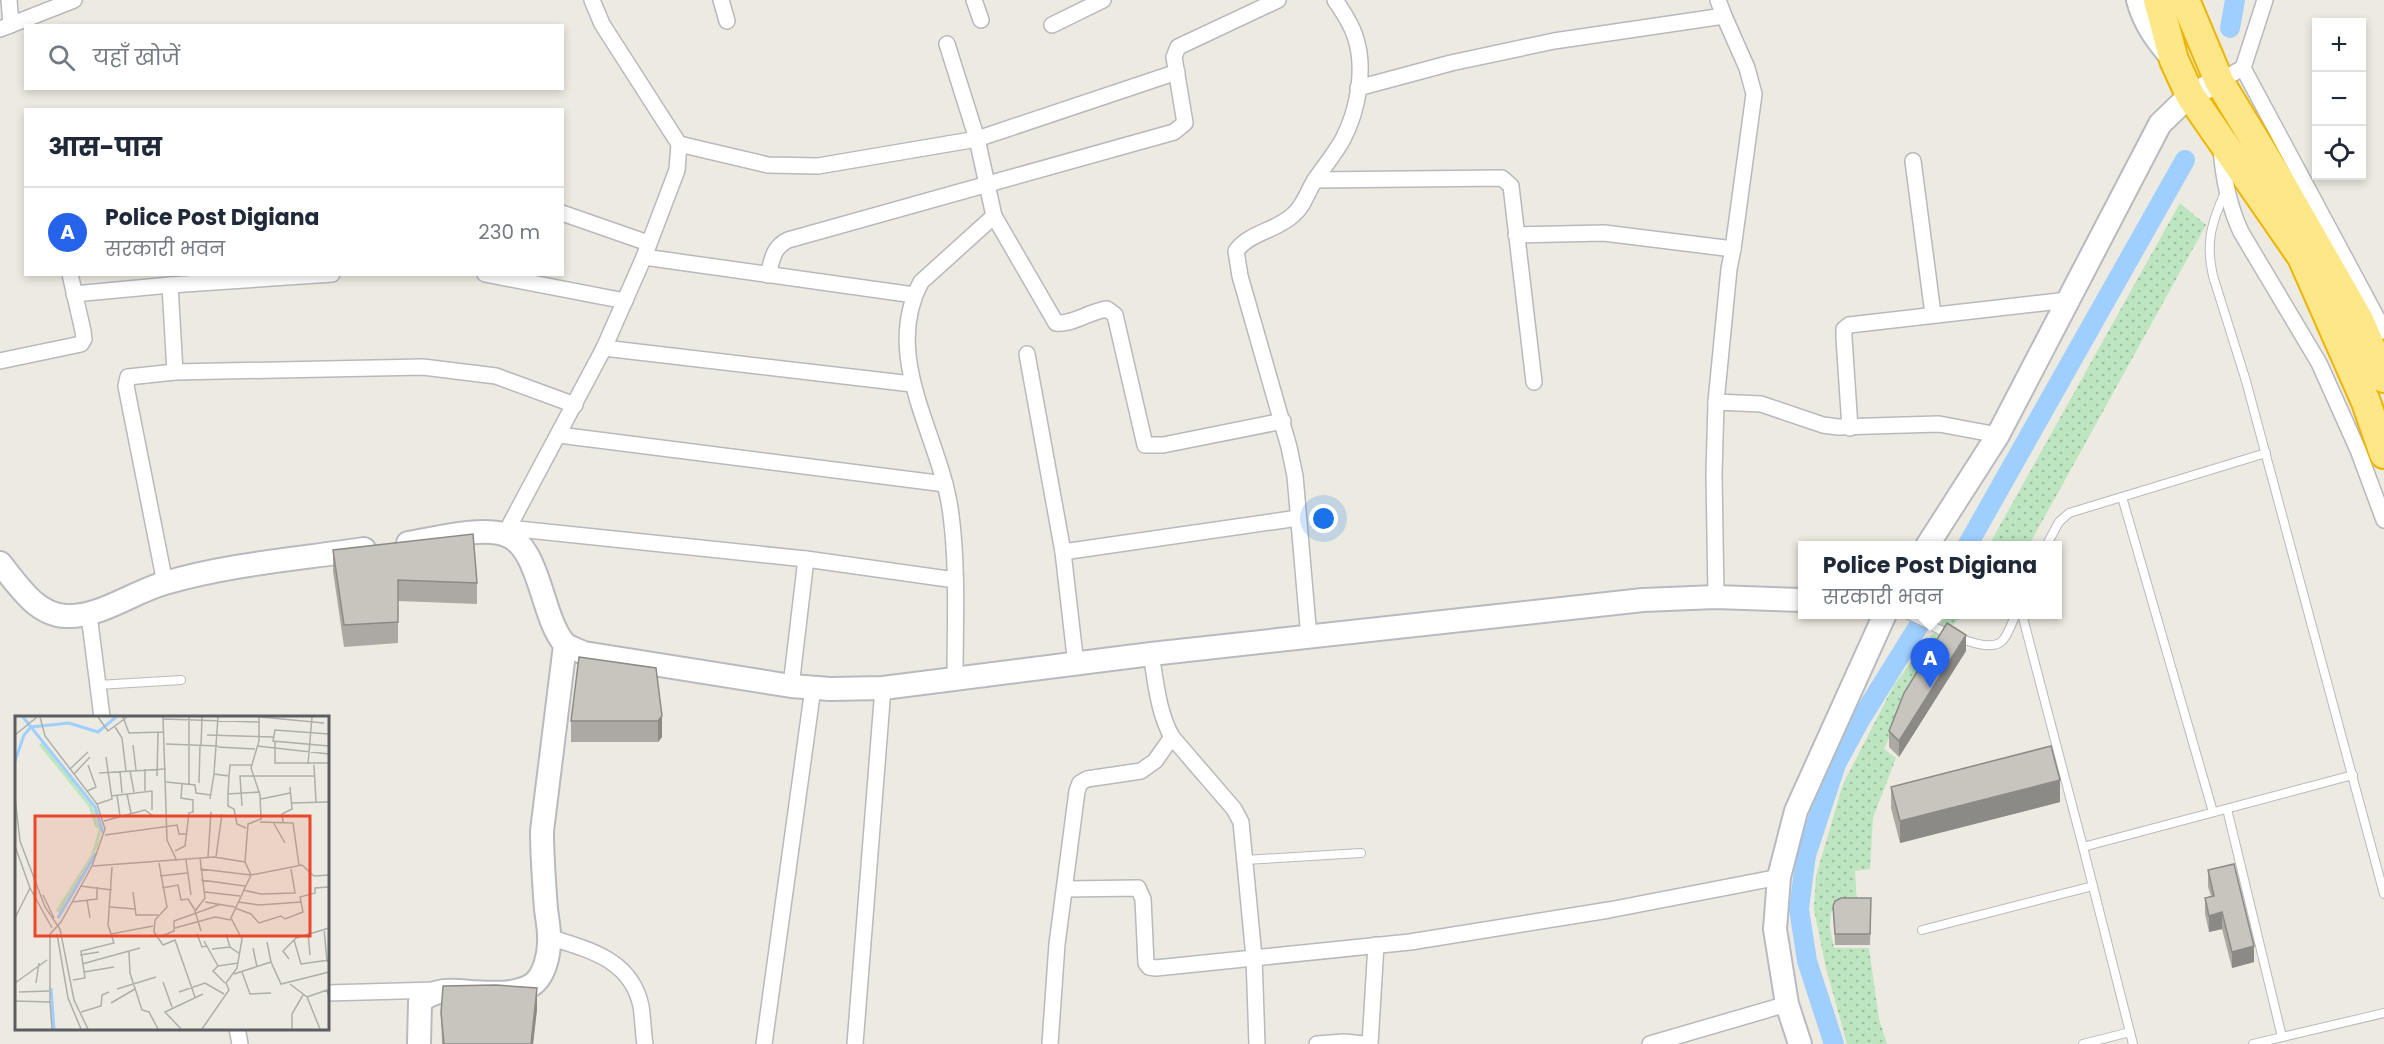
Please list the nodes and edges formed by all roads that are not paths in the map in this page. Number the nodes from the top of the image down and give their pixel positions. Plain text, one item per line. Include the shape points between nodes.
1 (9, 0) edge
2 (74, 0) edge
3 (592, 0) edge
4 (721, 0) edge
5 (974, 0) edge
6 (1103, 0) edge
7 (1278, 0) edge
8 (1335, 0) edge
9 (1718, 0) edge
10 (2138, 0) edge
11 (2158, 0) edge
12 (2265, 0) edge
13 (2192, 6) edge
14 (1724, 16) junction
15 (981, 20) dead end
16 (727, 21) dead end
17 (1052, 25) dead end
18 (5, 27) edge
19 (947, 44) dead end
20 (2174, 60) junction
21 (1177, 72) junction
22 (2231, 74) junction
23 (1358, 88) junction
24 (2190, 95) junction
25 (977, 139) junction
26 (2221, 139) junction
27 (679, 144) junction
28 (1913, 161) dead end
29 (1315, 180) junction
30 (988, 186) junction
31 (2226, 190) junction
32 (564, 214) edge
33 (994, 216) junction
34 (1516, 235) junction
35 (1734, 249) junction
36 (646, 250) junction
37 (768, 275) junction
38 (70, 276) edge
39 (303, 276) edge
40 (495, 276) edge
41 (170, 285) junction
42 (74, 294) junction
43 (914, 295) junction
44 (2068, 300) junction
45 (625, 301) junction
46 (1933, 314) junction
47 (2384, 331) edge
48 (604, 348) junction
49 (1027, 354) dead end
50 (0, 361) edge
51 (176, 372) junction
52 (2384, 378) edge
53 (1534, 382) dead end
54 (912, 384) junction
55 (1716, 402) junction
56 (575, 405) junction
57 (1283, 421) junction
58 (1850, 429) junction
59 (559, 435) junction
60 (1998, 435) junction
61 (2266, 453) junction
62 (2384, 454) edge
63 (945, 483) junction
64 (2122, 497) junction
65 (1298, 518) junction
66 (2384, 520) edge
67 (507, 531) junction
68 (1930, 541) edge
69 (2049, 541) edge
70 (1063, 552) junction
71 (806, 559) junction
72 (0, 563) edge
73 (955, 580) junction
74 (165, 583) junction
75 (1716, 597) junction
76 (1798, 600) edge
77 (88, 615) junction
78 (1883, 619) edge
79 (1917, 619) edge
80 (2014, 619) edge
81 (2023, 619) edge
82 (1309, 638) junction
83 (565, 645) junction
84 (1151, 654) junction
85 (1076, 665) junction
86 (956, 679) junction
87 (181, 680) dead end
88 (98, 686) junction
89 (802, 687) junction
90 (883, 688) junction
91 (102, 716) edge
92 (1172, 737) junction
93 (2353, 775) junction
94 (2227, 809) junction
95 (2213, 812) junction
96 (2083, 847) junction
97 (1361, 853) dead end
98 (1245, 860) junction
99 (1779, 877) junction
100 (2093, 886) junction
101 (1065, 889) junction
102 (2384, 894) edge
103 (1922, 930) dead end
104 (549, 937) junction
105 (1376, 945) junction
106 (1254, 957) junction
107 (445, 990) junction
108 (328, 993) edge
109 (1787, 1004) junction
110 (2384, 1013) edge
111 (237, 1029) edge
112 (2130, 1032) junction
113 (2282, 1037) junction
114 (240, 1044) edge
115 (418, 1044) edge
116 (645, 1044) edge
117 (764, 1044) edge
118 (855, 1044) edge
119 (1050, 1044) edge
120 (1257, 1044) edge
121 (1317, 1044) edge
122 (1364, 1044) edge
123 (1370, 1044) edge
124 (1650, 1044) edge
125 (1800, 1044) edge
126 (2083, 1044) edge
127 (2133, 1044) edge
128 (2253, 1044) edge

1 - 18 street
2 - 18 street
3 - 27 street via 602,24
4 - 16 street
5 - 15 street
6 - 17 street
7 - 21 street via 1182,44 1175,51
8 - 23 street via 1355,37 1360,60
9 - 14 street
10 - 20 street via 2152,34
11 - 20 highway
12 - 22 street
13 - 22 highway
14 - 23 street via 1544,43
14 - 35 street via 1754,93
19 - 25 street
20 - 24 highway
21 - 25 street
21 - 30 street via 1185,116 1181,128
22 - 24 street
22 - 47 street
22 - 52 highway via 2279,180 2359,320
23 - 29 street via 1342,140
24 - 26 highway
24 - 44 street via 2155,134
25 - 27 street via 818,166 790,167
25 - 30 street
26 - 31 street
26 - 62 highway via 2302,257 2366,402
27 - 36 street via 677,170
28 - 46 street
29 - 34 street via 1502,178 1511,186
29 - 57 street via 1300,209 1236,251
30 - 33 street
30 - 37 street via 788,240 776,249
31 - 61 lane via 2213,219 2210,262
31 - 66 street via 2241,232 2337,400
32 - 36 street
33 - 43 street via 921,282
33 - 57 street via 1051,319 1066,323 1107,309 1115,315 1145,444 1163,445
34 - 35 street via 1604,233
34 - 53 street
35 - 55 street
36 - 37 street
36 - 45 street
37 - 43 street
38 - 42 street
39 - 41 street
40 - 45 street
41 - 42 street
41 - 51 street
42 - 50 street via 84,339 81,344
43 - 54 street via 907,333
44 - 46 street
44 - 60 street
45 - 48 street
46 - 58 street via 1859,322 1844,329
48 - 54 street
48 - 56 street
49 - 70 street
51 - 56 street via 440,368 496,376
51 - 74 street via 134,375 126,382
54 - 63 street
55 - 58 street via 1761,404
55 - 75 street
56 - 59 street
57 - 65 street via 1295,476
58 - 60 street via 1939,424
59 - 63 street
59 - 67 street
60 - 68 street
61 - 64 lane
61 - 93 lane
63 - 73 street via 952,516
64 - 69 lane via 2069,513
64 - 95 lane
65 - 70 street
65 - 82 street
67 - 71 street
67 - 74 street via 225,569
67 - 83 street via 528,556 551,620
70 - 85 street
71 - 73 street
71 - 89 street
72 - 77 street via 30,599 46,610 64,616
73 - 86 street
74 - 77 street
75 - 76 street
75 - 82 street via 1643,600
77 - 88 street
78 - 99 street via 1796,811
79 - 80 lane via 1983,646 2003,641
81 - 96 lane
82 - 84 street
83 - 89 street via 584,653
83 - 104 street via 542,831
84 - 85 street
84 - 92 street via 1161,711
85 - 86 street
86 - 90 street
87 - 88 lane
88 - 91 street
89 - 90 street
89 - 117 street
90 - 118 street
92 - 98 street via 1234,809 1241,822
92 - 101 street via 1155,761 1141,771 1080,783
93 - 94 lane
93 - 102 lane
94 - 95 lane
94 - 113 lane
95 - 96 lane
96 - 100 lane
97 - 98 lane
98 - 106 street
99 - 105 street via 1609,910
99 - 109 street via 1775,928
100 - 103 lane
100 - 112 lane
101 - 106 street via 1138,888 1143,899 1144,956 1149,967
101 - 119 street
104 - 107 street via 539,979 531,986 495,993
104 - 116 street via 601,954 628,976 641,1006
105 - 106 street
105 - 123 street
106 - 120 street
107 - 108 street
107 - 115 street via 429,994 420,1002
109 - 124 street
109 - 125 street
110 - 113 lane
111 - 114 street
112 - 126 lane
112 - 127 lane
113 - 128 lane
121 - 122 street

